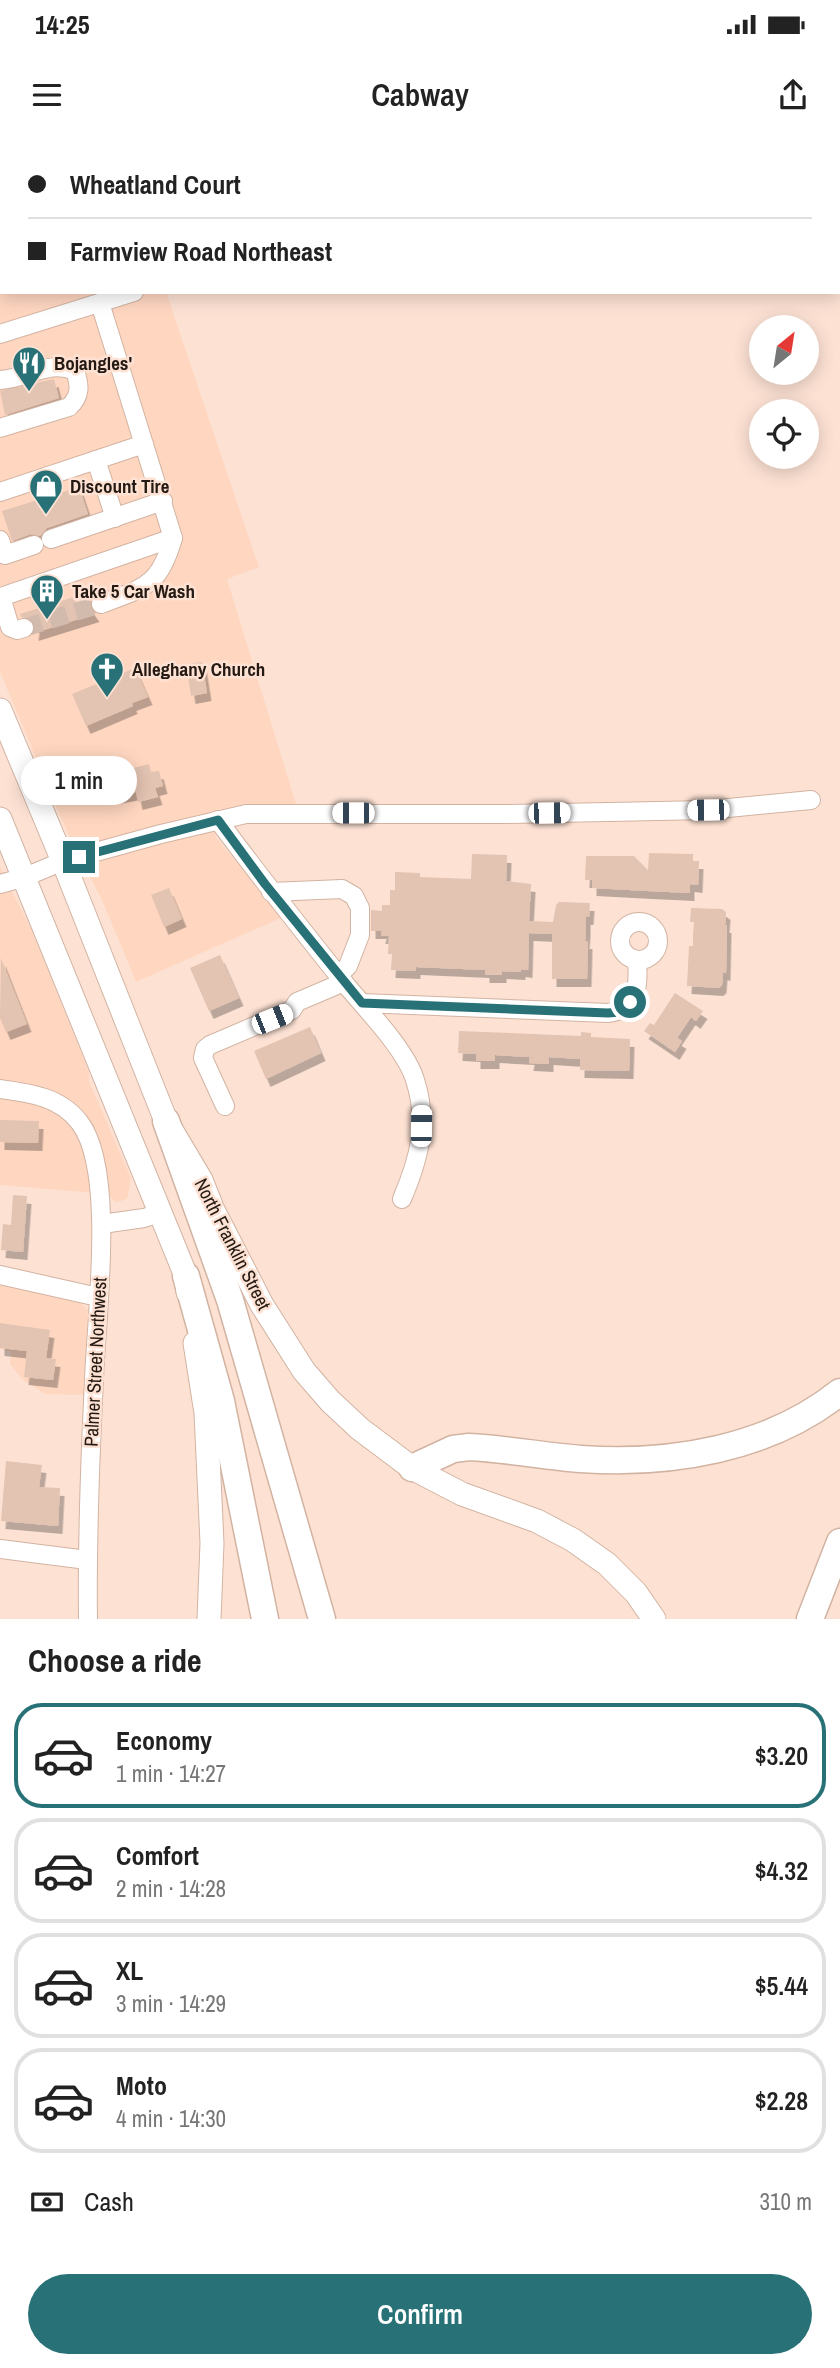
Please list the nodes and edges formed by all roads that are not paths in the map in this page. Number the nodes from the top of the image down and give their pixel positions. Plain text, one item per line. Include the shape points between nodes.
1 (128, 294) edge
2 (100, 303) junction
3 (0, 334) edge
4 (75, 371) junction
5 (0, 380) edge
6 (0, 428) edge
7 (0, 437) edge
8 (145, 444) junction
9 (96, 460) junction
10 (0, 492) edge
11 (163, 501) junction
12 (115, 518) junction
13 (173, 538) junction
14 (51, 539) dead end
15 (34, 545) dead end
16 (3, 548) edge
17 (1, 597) edge
18 (101, 604) tunnel mouth
19 (24, 628) dead end
20 (0, 710) edge
21 (811, 800) dead end
22 (0, 819) edge
23 (218, 820) junction
24 (63, 861) junction
25 (25, 877) junction
26 (0, 884) edge
27 (271, 892) junction
28 (637, 960) dead end
29 (341, 978) junction
30 (362, 1003) junction
31 (0, 1088) edge
32 (225, 1106) dead end
33 (166, 1121) junction
34 (402, 1199) dead end
35 (160, 1213) junction
36 (102, 1224) junction
37 (0, 1275) edge
38 (186, 1276) junction
39 (98, 1297) junction
40 (840, 1392) edge
41 (412, 1468) junction
42 (840, 1542) edge
43 (0, 1549) edge
44 (87, 1560) junction
45 (88, 1619) edge
46 (209, 1619) edge
47 (265, 1619) edge
48 (322, 1619) edge
49 (654, 1619) edge
50 (810, 1619) edge

1 - 2 street
2 - 3 street
2 - 8 street
4 - 5 street via 55,366
4 - 6 street via 79,391 69,407
4 - 7 street via 87,388 81,410
8 - 9 street
8 - 11 street
9 - 10 street
9 - 12 street
11 - 12 street
11 - 13 street
12 - 14 street
13 - 17 street
13 - 18 street via 163,566 151,582
15 - 16 street
17 - 19 street via 10,627
20 - 24 main road, North Franklin Street
21 - 23 street via 708,810 286,813
22 - 25 main road
23 - 24 street
23 - 27 street
24 - 25 street
24 - 33 main road, North Franklin Street
25 - 26 street
25 - 35 main road
27 - 29 street
27 - 29 street via 342,890 354,896 360,908 360,935
28 - 30 street via 636,991 620,1012
29 - 30 street
29 - 32 street via 297,1002 292,1010 205,1049 203,1058
30 - 34 street via 415,1077 422,1110 421,1143
31 - 36 street, Palmer Street Northwest via 57,1102 82,1124 96,1161
33 - 41 main road, North Franklin Street via 201,1180 262,1305 304,1371 360,1429
33 - 48 highway via 230,1300
35 - 36 street
35 - 38 main road
36 - 39 street, Palmer Street Northwest
37 - 39 street
38 - 46 main road via 205,1413 212,1543
38 - 47 highway via 221,1401
39 - 44 street, Palmer Street Northwest
40 - 41 highway via 779,1430 691,1455 583,1459 469,1447 453,1449
41 - 49 main road, North Franklin Street via 573,1540 607,1564
42 - 50 highway
43 - 44 street
44 - 45 street, Palmer Street Northwest

